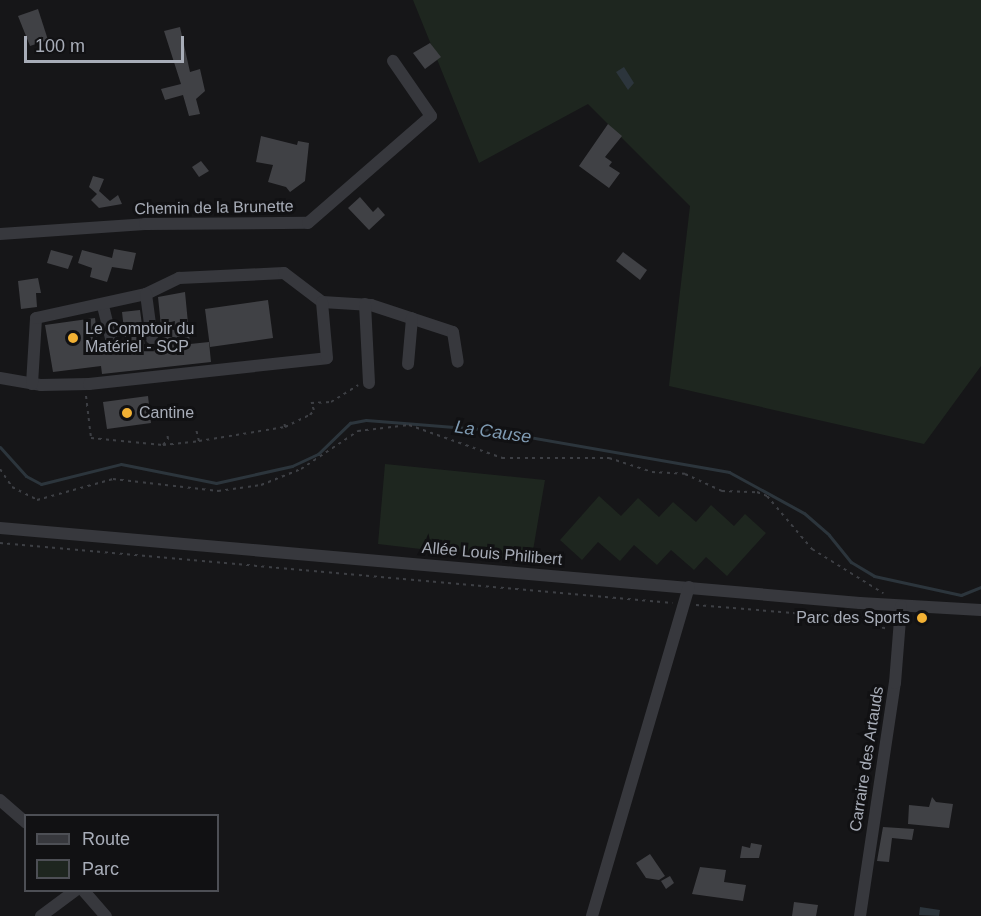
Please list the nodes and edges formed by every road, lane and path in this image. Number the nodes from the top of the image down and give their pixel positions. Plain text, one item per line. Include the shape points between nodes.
1 (393, 62) dead end
2 (0, 234) edge
3 (146, 294) junction
4 (322, 302) junction
5 (364, 304) junction
6 (103, 306) junction
7 (412, 318) junction
8 (152, 339) dead end
9 (112, 341) dead end
10 (458, 362) dead end
11 (408, 364) dead end
12 (0, 378) edge
13 (369, 383) joint
14 (32, 384) junction
15 (89, 384) junction
16 (284, 420) dead end
17 (285, 427) junction
18 (196, 429) dead end
19 (167, 432) dead end
20 (199, 441) junction
21 (163, 445) junction
22 (0, 469) edge
23 (0, 528) edge
24 (0, 543) edge
25 (688, 588) junction
26 (890, 597) dead end
27 (685, 604) junction
28 (901, 610) junction
29 (981, 610) edge
30 (865, 618) junction
31 (899, 629) junction
32 (0, 800) edge
33 (24, 820) edge
34 (75, 892) edge
35 (84, 892) edge
36 (41, 916) edge
37 (106, 916) edge
38 (592, 916) edge
39 (860, 916) edge

1 - 2 street, Chemin de la Brunette via 430,116 308,223 145,225
3 - 4 street via 179,278 284,273
3 - 6 street
3 - 8 street
4 - 5 street
4 - 15 street via 327,357
5 - 7 street
5 - 13 street
6 - 9 street
6 - 14 street via 36,318
7 - 10 street via 453,332
7 - 11 street
12 - 14 street
13 - 17 path via 353,386 331,402 311,403 314,410 310,415
14 - 15 street
15 - 21 path via 90,392 86,393 91,438
16 - 17 path
17 - 20 path
18 - 20 path
19 - 21 path via 168,439
20 - 21 path
22 - 26 path via 12,487 37,500 113,479 218,491 261,485 301,469 358,431 409,425 502,458 609,458 652,472 685,474 722,491 757,492 767,496 812,549
23 - 25 street, Allée Louis Philibert
24 - 27 path
25 - 27 street
25 - 28 street, Allée Louis Philibert
27 - 30 path
27 - 38 street
28 - 29 street, Allée Louis Philibert
28 - 30 path via 883,620
28 - 31 street, Carraire des Artauds
30 - 31 path via 879,628
31 - 39 street, Carraire des Artauds via 896,683
32 - 33 street
34 - 36 street
35 - 37 street

